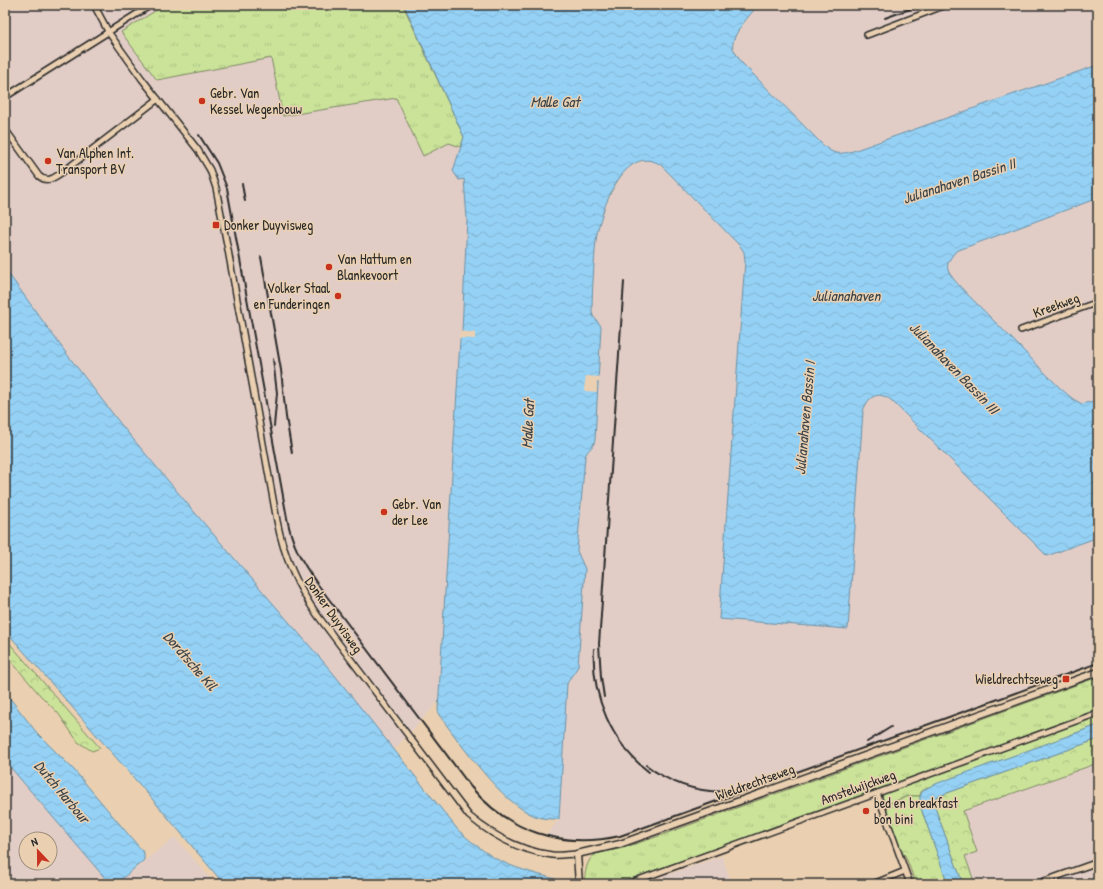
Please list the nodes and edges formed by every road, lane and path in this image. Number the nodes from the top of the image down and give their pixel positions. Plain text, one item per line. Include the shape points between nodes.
1 (94, 5) edge
2 (151, 5) edge
3 (946, 5) edge
4 (109, 33) junction
5 (867, 35) dead end
6 (5, 97) edge
7 (158, 99) junction
8 (5, 129) edge
9 (1098, 302) edge
10 (1021, 330) dead end
11 (1098, 672) edge
12 (1098, 713) edge
13 (877, 793) junction
14 (577, 854) junction
15 (1098, 862) edge
16 (905, 871) junction
17 (579, 884) edge
18 (627, 884) edge
19 (873, 884) edge
20 (910, 884) edge
21 (1036, 884) edge

1 - 4 street, Donker Duyvisweg
2 - 4 street
3 - 5 street
4 - 6 street
4 - 7 street, Donker Duyvisweg
7 - 8 street via 49,180 43,180 38,176
7 - 14 street, Donker Duyvisweg via 198,150 210,170 216,188 283,550 298,584 318,616 469,816 483,828 523,848 553,855
9 - 10 street, Kreekweg
11 - 14 street, Wieldrechtseweg via 620,844
12 - 13 street, Amstelwijckweg
13 - 16 street
13 - 18 street, Amstelwijckweg
14 - 17 street
15 - 21 street
16 - 19 street
16 - 20 street

